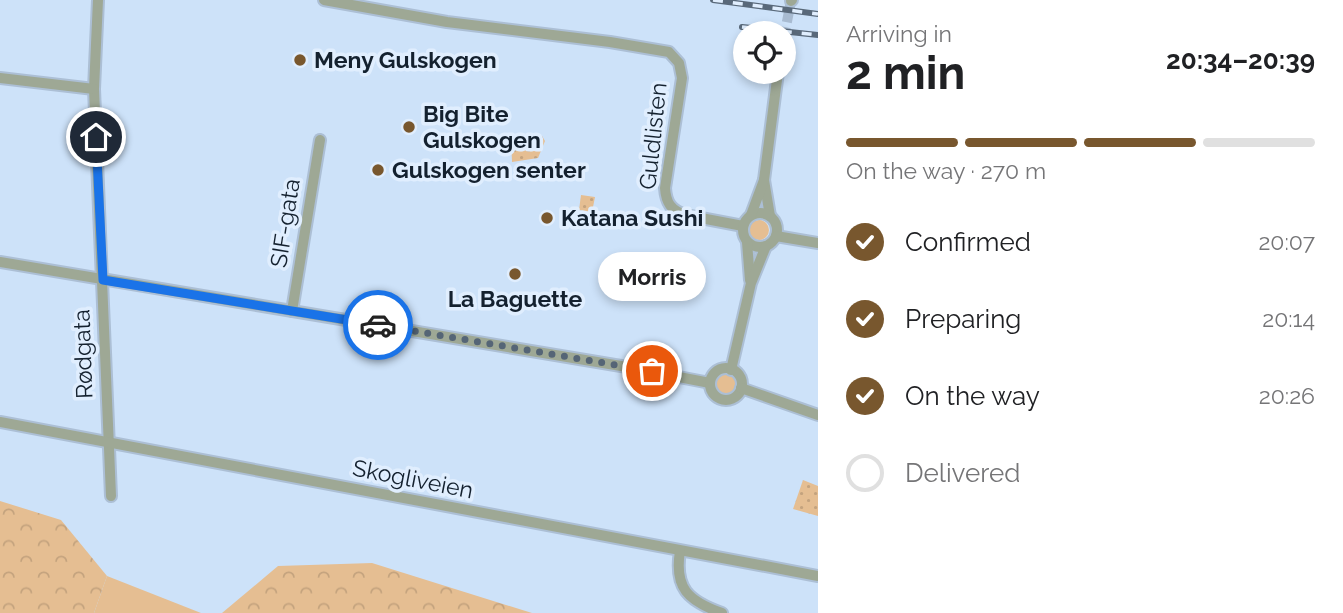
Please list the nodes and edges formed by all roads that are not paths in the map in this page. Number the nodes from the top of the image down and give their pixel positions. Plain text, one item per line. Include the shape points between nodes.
1 (98, 0) edge
2 (324, 0) edge
3 (0, 78) edge
4 (776, 84) edge
5 (94, 89) junction
6 (320, 141) dead end
7 (764, 180) junction
8 (751, 215) junction
9 (770, 216) junction
10 (743, 226) junction
11 (776, 236) junction
12 (747, 242) junction
13 (818, 243) edge
14 (765, 246) junction
15 (0, 262) edge
16 (103, 280) junction
17 (751, 283) junction
18 (292, 311) junction
19 (731, 370) junction
20 (709, 383) junction
21 (741, 388) junction
22 (818, 415) edge
23 (0, 422) edge
24 (109, 443) junction
25 (111, 496) dead end
26 (680, 551) junction
27 (818, 576) edge
28 (722, 613) edge

1 - 5 street, Rødgata
2 - 10 street, Guldlisten via 669,52 679,63 682,78 665,188 668,203 685,215
3 - 5 street
4 - 7 street
5 - 16 street, Rødgata
6 - 18 street, SIF-gata
7 - 8 street
7 - 9 street
8 - 9 street
8 - 10 street
9 - 11 street via 776,223
10 - 12 street
11 - 13 street
11 - 14 street
12 - 14 street
12 - 17 street
14 - 17 street
15 - 16 street
16 - 18 street
16 - 24 street, Rødgata
17 - 19 street
18 - 20 street
19 - 20 street via 718,371
19 - 21 street via 738,375
20 - 21 street via 715,396 725,400 735,397
21 - 22 street
23 - 24 street, Skogliveien
24 - 25 street, Rødgata
24 - 26 street, Skogliveien
26 - 27 street, Skogliveien
26 - 28 street via 678,577 688,595

